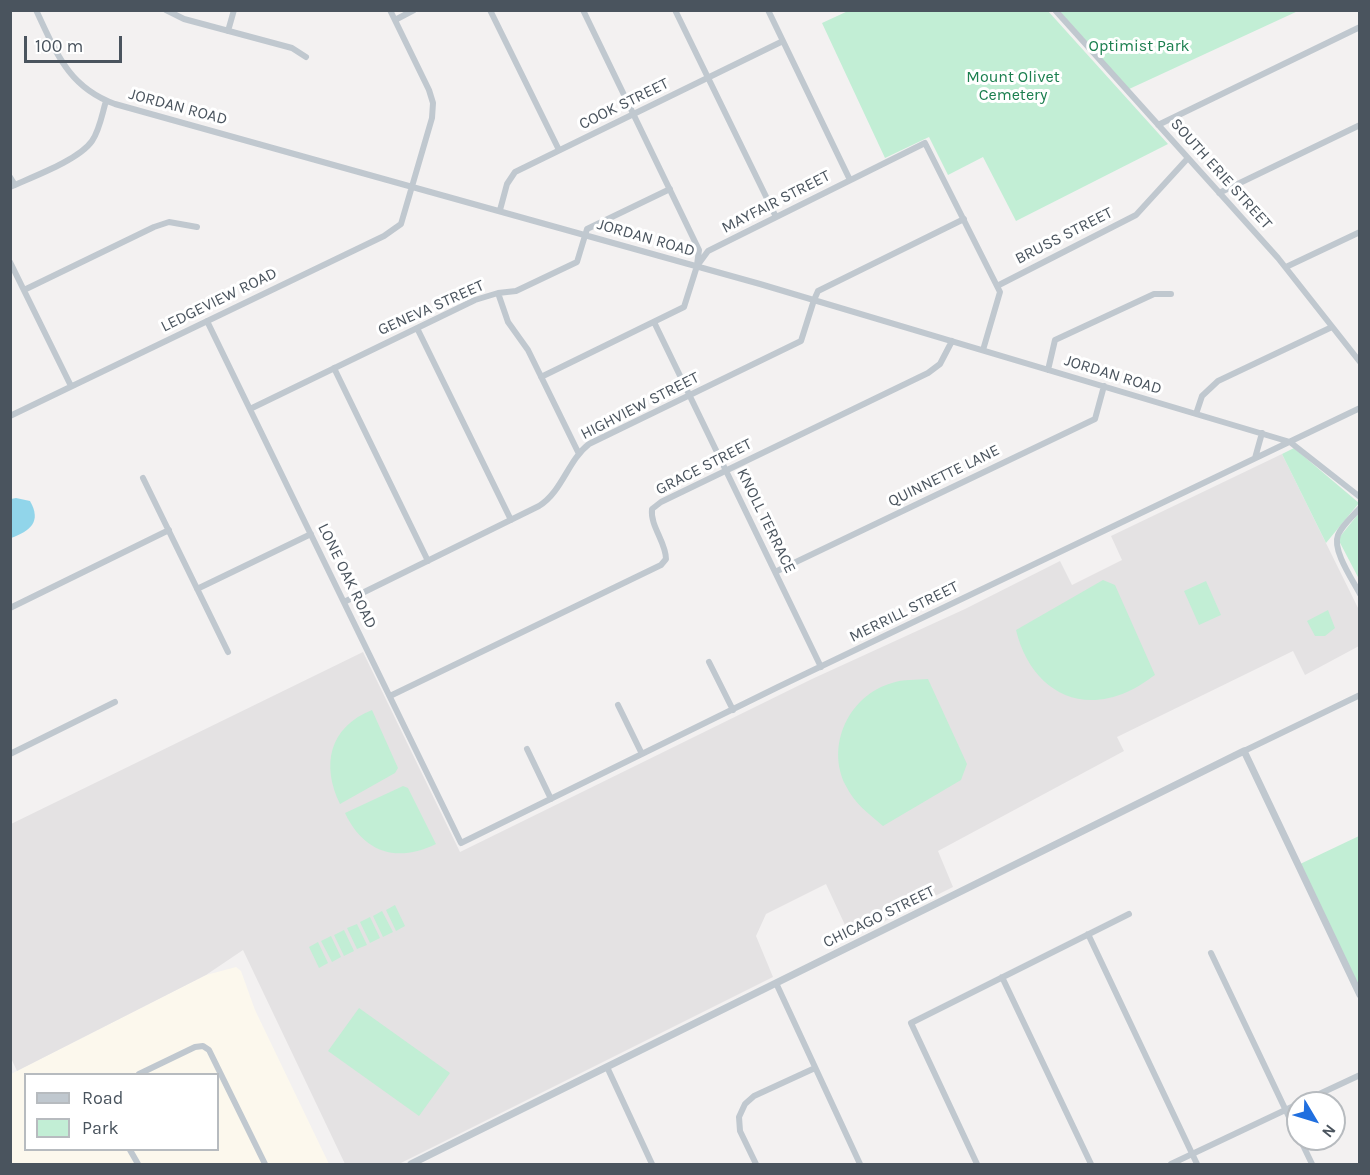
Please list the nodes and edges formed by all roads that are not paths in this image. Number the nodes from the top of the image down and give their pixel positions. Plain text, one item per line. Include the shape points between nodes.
1 (36, 10) edge
2 (166, 10) edge
3 (234, 10) edge
4 (390, 10) edge
5 (414, 10) edge
6 (490, 10) edge
7 (583, 10) edge
8 (675, 10) edge
9 (768, 10) edge
10 (1054, 10) edge
11 (394, 20) junction
12 (1359, 27) edge
13 (228, 31) junction
14 (783, 41) junction
15 (306, 57) dead end
16 (708, 78) junction
17 (106, 101) junction
18 (633, 114) junction
19 (1158, 125) junction
20 (1359, 125) edge
21 (559, 150) junction
22 (1188, 158) junction
23 (10, 177) edge
24 (850, 180) junction
25 (13, 186) edge
26 (413, 186) junction
27 (670, 189) junction
28 (1219, 193) junction
29 (500, 210) junction
30 (776, 217) junction
31 (964, 219) junction
32 (197, 226) dead end
33 (1359, 232) edge
34 (584, 235) junction
35 (10, 262) edge
36 (697, 266) junction
37 (1286, 267) junction
38 (997, 286) junction
39 (24, 290) junction
40 (498, 293) junction
41 (1171, 294) dead end
42 (814, 300) junction
43 (207, 321) junction
44 (654, 322) junction
45 (1332, 327) junction
46 (417, 328) junction
47 (952, 341) junction
48 (983, 350) junction
49 (1359, 362) edge
50 (334, 368) junction
51 (1048, 370) junction
52 (541, 377) junction
53 (71, 386) junction
54 (1104, 386) junction
55 (690, 395) junction
56 (1359, 408) edge
57 (250, 409) junction
58 (1196, 414) junction
59 (10, 416) edge
60 (1262, 434) junction
61 (1290, 442) junction
62 (579, 454) junction
63 (1255, 458) junction
64 (726, 470) junction
65 (143, 478) dead end
66 (1359, 497) edge
67 (1359, 508) edge
68 (511, 520) junction
69 (169, 530) junction
70 (311, 534) junction
71 (428, 561) junction
72 (775, 572) junction
73 (197, 589) junction
74 (1359, 594) edge
75 (344, 602) junction
76 (10, 608) edge
77 (228, 652) dead end
78 (709, 662) dead end
79 (821, 667) junction
80 (1359, 694) edge
81 (390, 696) junction
82 (115, 702) dead end
83 (618, 705) dead end
84 (733, 710) junction
85 (526, 749) dead end
86 (1244, 751) junction
87 (10, 754) edge
88 (642, 754) junction
89 (551, 799) junction
90 (461, 843) joint
91 (1129, 914) dead end
92 (1088, 934) junction
93 (1211, 953) dead end
94 (1002, 977) junction
95 (776, 983) junction
96 (1359, 995) edge
97 (607, 1067) junction
98 (815, 1068) junction
99 (141, 1073) edge
100 (1359, 1075) edge
101 (1325, 1091) edge
102 (1286, 1110) joint
103 (1192, 1154) junction
104 (265, 1164) edge
105 (411, 1164) edge
106 (652, 1164) edge
107 (756, 1164) edge
108 (860, 1164) edge
109 (977, 1164) edge
110 (1091, 1164) edge
111 (1171, 1164) edge
112 (1197, 1164) edge

1 - 17 street, JORDAN ROAD via 58,58 70,74
2 - 13 street via 184,20
3 - 13 street
4 - 11 street, LEDGEVIEW ROAD
5 - 11 street
6 - 21 street
7 - 18 street
8 - 16 street
9 - 14 street
10 - 19 street, SOUTH ERIE STREET
11 - 26 street, LEDGEVIEW ROAD via 433,103
12 - 19 street
13 - 15 street via 292,48
14 - 16 street, COOK STREET
14 - 24 street
16 - 18 street, COOK STREET
16 - 30 street
17 - 25 street via 98,129 87,147
17 - 26 street, JORDAN ROAD
18 - 21 street, COOK STREET
18 - 27 street
19 - 22 street, SOUTH ERIE STREET
20 - 28 street
21 - 29 street, COOK STREET via 511,175
22 - 28 street, SOUTH ERIE STREET
22 - 38 street, BRUSS STREET via 1136,215
23 - 25 street
24 - 30 street, MAYFAIR STREET
24 - 31 street, MAYFAIR STREET via 925,143
26 - 29 street, JORDAN ROAD
26 - 43 street, LEDGEVIEW ROAD via 401,224 395,230
27 - 34 street via 587,229
27 - 36 street via 699,250
28 - 37 street, SOUTH ERIE STREET
29 - 34 street, JORDAN ROAD
30 - 36 street, MAYFAIR STREET via 708,251
31 - 38 street
31 - 42 street via 818,291
32 - 39 street via 169,222 154,227
33 - 37 street
34 - 36 street, JORDAN ROAD
34 - 40 street, GENEVA STREET via 577,262 516,291
35 - 39 street
36 - 42 street, JORDAN ROAD
36 - 44 street, MAYFAIR STREET via 684,307
37 - 45 street, SOUTH ERIE STREET
38 - 48 street via 1000,292
39 - 53 street
40 - 46 street, GENEVA STREET
40 - 52 street via 508,322
41 - 51 street via 1154,294 1055,340
42 - 47 street, JORDAN ROAD
42 - 55 street, HIGHVIEW STREET via 801,341
43 - 53 street, LEDGEVIEW ROAD
43 - 57 street, LONE OAK ROAD
44 - 52 street, MAYFAIR STREET
44 - 55 street, KNOLL TERRACE
45 - 49 street, SOUTH ERIE STREET
45 - 58 street via 1218,381 1202,396
46 - 50 street, GENEVA STREET
46 - 68 street
47 - 48 street, JORDAN ROAD
47 - 64 street, GRACE STREET via 940,364 928,373
48 - 51 street, JORDAN ROAD
50 - 57 street, GENEVA STREET
50 - 71 street
51 - 54 street, JORDAN ROAD
52 - 62 street
53 - 59 street, LEDGEVIEW ROAD
54 - 58 street, JORDAN ROAD
54 - 72 street, QUINNETTE LANE via 1095,419
55 - 62 street, HIGHVIEW STREET via 589,444
55 - 64 street, KNOLL TERRACE
56 - 61 street, MERRILL STREET
57 - 70 street, LONE OAK ROAD
58 - 60 street, JORDAN ROAD
60 - 61 street, JORDAN ROAD
60 - 63 street
61 - 63 street, MERRILL STREET
61 - 66 street
62 - 68 street, HIGHVIEW STREET via 548,500
63 - 79 street, MERRILL STREET
64 - 72 street, KNOLL TERRACE
64 - 81 street, GRACE STREET via 652,509 651,516 666,552 661,565
65 - 69 street
67 - 74 street via 1339,532 1337,544
68 - 71 street, HIGHVIEW STREET
69 - 73 street
69 - 76 street
70 - 73 street
70 - 75 street, LONE OAK ROAD
71 - 75 street, HIGHVIEW STREET
72 - 79 street, KNOLL TERRACE
73 - 77 street
75 - 81 street, LONE OAK ROAD
78 - 84 street
79 - 84 street, MERRILL STREET
80 - 86 street, CHICAGO STREET
81 - 90 street, LONE OAK ROAD
82 - 87 street
83 - 88 street
84 - 88 street, MERRILL STREET
85 - 89 street
86 - 95 street, CHICAGO STREET
86 - 96 street
88 - 89 street, MERRILL STREET
89 - 90 street, MERRILL STREET
91 - 92 street
92 - 94 street
92 - 103 street
93 - 102 street
94 - 109 street via 911,1023
94 - 110 street
95 - 97 street, CHICAGO STREET
95 - 98 street
97 - 105 street, CHICAGO STREET
97 - 106 street
98 - 107 street via 745,1104 739,1118 740,1131
98 - 108 street
99 - 104 street via 195,1047 209,1050
100 - 101 street
102 - 103 street
103 - 111 street
103 - 112 street

